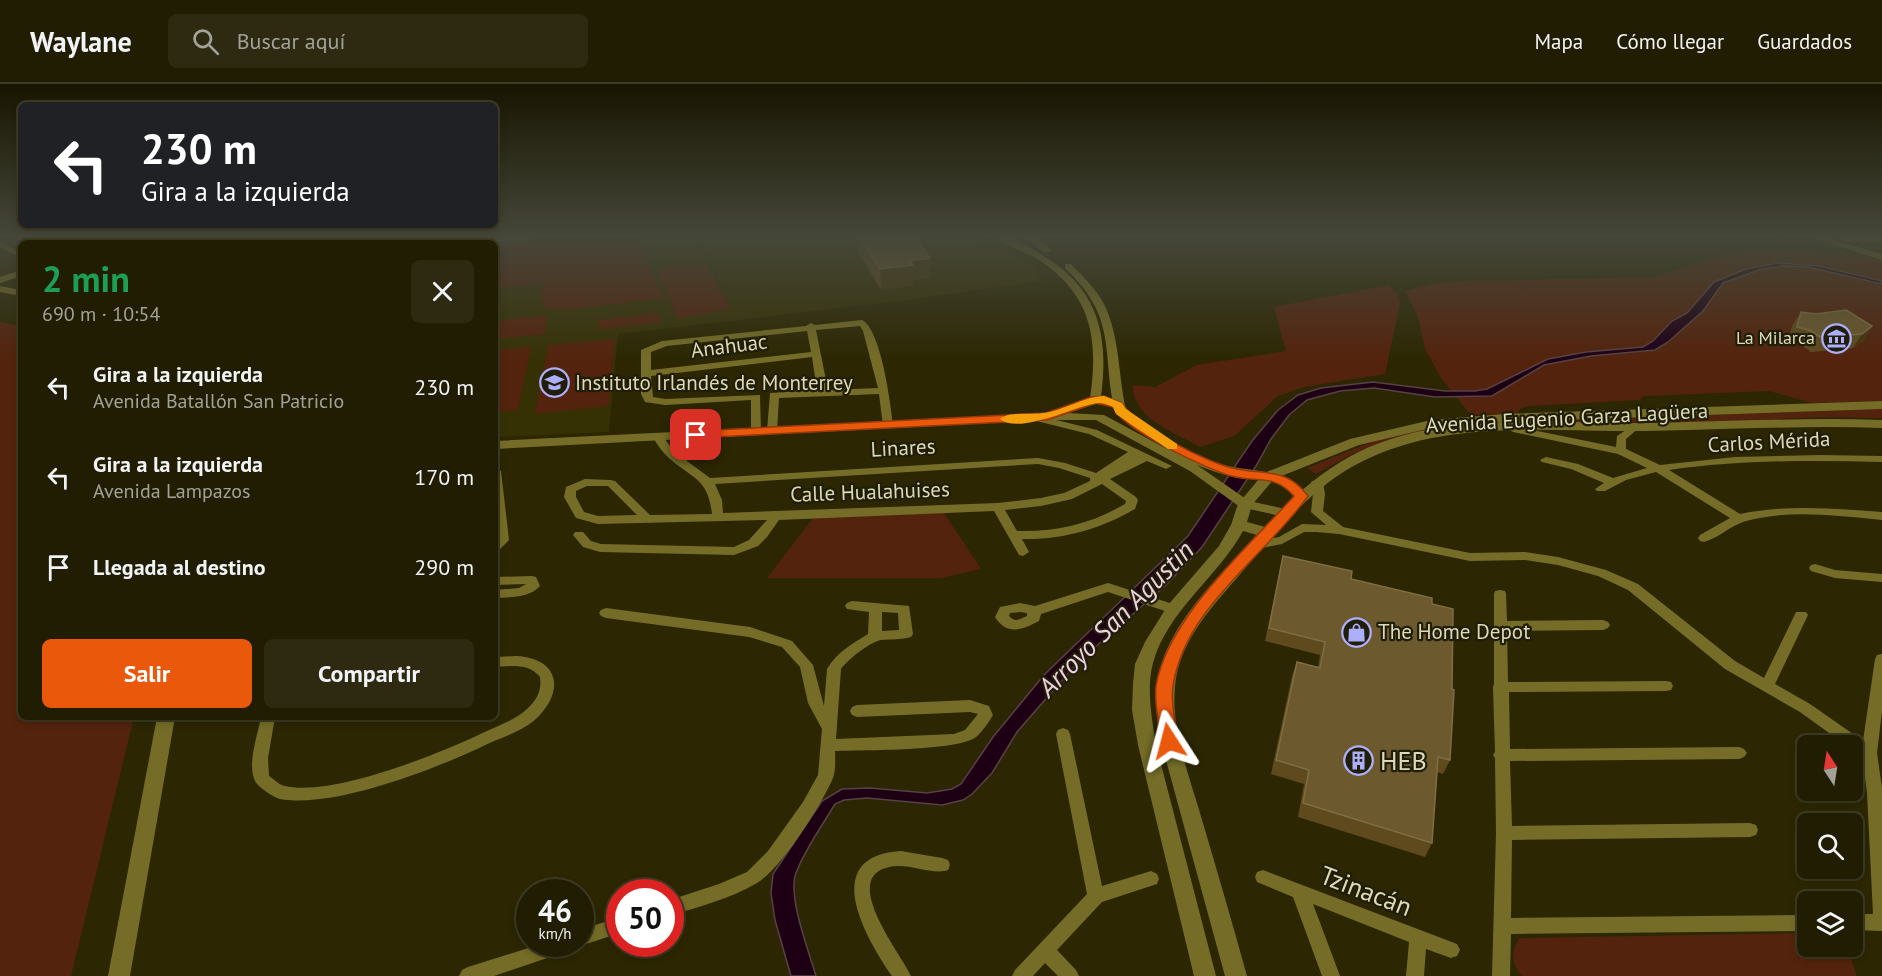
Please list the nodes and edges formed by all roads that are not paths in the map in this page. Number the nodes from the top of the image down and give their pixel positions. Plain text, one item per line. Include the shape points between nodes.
1 (1065, 279) edge
2 (1080, 279) edge
3 (0, 289) edge
4 (18, 292) edge
5 (812, 326) junction
6 (816, 354) junction
7 (645, 374) junction
8 (884, 391) junction
9 (823, 393) junction
10 (1091, 402) junction
11 (1882, 405) edge
12 (1119, 408) junction
13 (1047, 416) junction
14 (1032, 417) junction
15 (1098, 418) junction
16 (1882, 424) edge
17 (888, 426) junction
18 (1635, 427) junction
19 (1513, 429) junction
20 (771, 431) junction
21 (756, 432) junction
22 (676, 435) junction
23 (657, 436) junction
24 (498, 445) edge
25 (1620, 451) junction
26 (1136, 452) junction
27 (1147, 458) junction
28 (1882, 459) edge
29 (1546, 460) dead end
30 (682, 463) junction
31 (1297, 463) junction
32 (1166, 466) dead end
33 (1658, 468) junction
34 (1269, 476) junction
35 (1320, 480) junction
36 (709, 481) junction
37 (1096, 481) junction
38 (1301, 496) junction
39 (1245, 504) junction
40 (998, 507) junction
41 (498, 509) edge
42 (1285, 513) junction
43 (775, 516) junction
44 (1882, 516) edge
45 (718, 518) junction
46 (647, 519) junction
47 (1739, 519) junction
48 (1238, 525) junction
49 (1339, 530) junction
50 (579, 535) dead end
51 (1015, 535) junction
52 (1704, 538) dead end
53 (1262, 540) junction
54 (498, 544) edge
55 (1023, 552) dead end
56 (1815, 568) dead end
57 (1882, 578) edge
58 (498, 581) edge
59 (498, 594) edge
60 (1500, 594) dead end
61 (852, 606) dead end
62 (876, 607) junction
63 (1174, 609) junction
64 (1034, 610) dead end
65 (606, 613) dead end
66 (1801, 615) dead end
67 (1500, 626) junction
68 (1603, 626) dead end
69 (875, 636) junction
70 (1882, 659) edge
71 (498, 662) edge
72 (1666, 686) dead end
73 (1767, 686) junction
74 (1500, 687) junction
75 (857, 711) dead end
76 (165, 720) edge
77 (268, 720) edge
78 (828, 726) junction
79 (1063, 734) dead end
80 (829, 745) junction
81 (1738, 753) dead end
82 (1869, 753) junction
83 (1501, 755) junction
84 (1750, 830) dead end
85 (1504, 833) junction
86 (942, 865) dead end
87 (1263, 877) dead end
88 (1151, 879) dead end
89 (1301, 894) junction
90 (1096, 896) junction
91 (684, 903) edge
92 (1863, 922) edge
93 (1882, 922) edge
94 (1797, 923) edge
95 (1502, 926) junction
96 (1418, 939) junction
97 (1451, 950) dead end
98 (1045, 951) junction
99 (526, 957) edge
100 (1233, 965) edge
101 (1203, 967) edge
102 (119, 976) edge
103 (468, 976) edge
104 (902, 976) edge
105 (1021, 976) edge
106 (1070, 976) edge
107 (1331, 976) edge
108 (1415, 976) edge
109 (1501, 976) edge

1 - 10 street via 1090,308 1098,330 1099,380
2 - 12 street via 1106,315
3 - 4 street
5 - 6 street
5 - 7 street via 653,346 646,352
5 - 8 street via 854,322 865,325
6 - 7 street, Anahuac
6 - 9 street
7 - 21 street via 646,394 653,401 756,397
8 - 9 street
8 - 17 street
9 - 20 street via 774,395
10 - 12 street via 1112,401
10 - 13 street
10 - 15 street via 1086,412
11 - 31 main road, Avenida Eugenio Garza Lagüera via 1456,421 1383,434
12 - 15 street via 1114,417
12 - 34 street via 1165,442 1219,468
13 - 14 street
13 - 15 street
14 - 17 street
14 - 26 street via 1093,432
15 - 39 street via 1194,468
16 - 18 main road, Avenida Eugenio Garza Lagüera
17 - 20 street
18 - 19 main road, Avenida Eugenio Garza Lagüera
18 - 25 street via 1621,438
19 - 25 street
19 - 35 main road, Avenida Eugenio Garza Lagüera via 1449,433 1397,443 1358,457
20 - 21 street
21 - 22 street
22 - 23 street
22 - 30 street
23 - 24 street
23 - 30 street via 667,453
25 - 33 street
26 - 27 street
26 - 37 street, Calle Hualahuises
27 - 32 street
27 - 37 street, Calle Hualahuises
28 - 33 street, Carlos Mérida via 1787,459
29 - 33 street, Carlos Mérida via 1574,466 1605,485 1629,474
30 - 36 street
31 - 34 main road, Avenida Eugenio Garza Lagüera
31 - 35 main road
33 - 47 street
34 - 38 street via 1288,482
34 - 39 main road, Avenida Eugenio Garza Lagüera
35 - 38 main road, Avenida Eugenio Garza Lagüera
35 - 49 street via 1317,512
36 - 37 street, Linares via 1038,460 1058,463
36 - 45 street via 716,494
37 - 40 street, Calle Hualahuises via 1062,499
37 - 51 street, Linares via 1129,496 1133,503 1076,531
38 - 42 main road, Avenida Eugenio Garza Lagüera
39 - 42 street
39 - 48 main road, Avenida Eugenio Garza Lagüera
40 - 43 street, Calle Hualahuises
40 - 51 street
41 - 54 street via 503,540
42 - 53 main road, Avenida Eugenio Garza Lagüera
43 - 45 street, Calle Hualahuises
43 - 50 street via 761,539 734,551 600,548 587,544
44 - 47 street via 1800,512
45 - 46 street, Calle Hualahuises
46 - 46 street, Calle Hualahuises via 611,483 585,482 570,489 574,506 584,518
47 - 52 street
48 - 53 main road via 1256,528
48 - 63 main road, Avenida Eugenio Garza Lagüera via 1219,558
49 - 53 street via 1302,528 1282,540
49 - 73 street via 1470,557 1548,559 1616,578 1652,601 1730,665
51 - 55 street
53 - 100 main road, Avenida Eugenio Garza Lagüera via 1180,637 1164,687 1169,741
56 - 57 street via 1834,574
58 - 59 street via 526,579 532,580 534,586 521,592
60 - 67 street
61 - 62 street
62 - 69 street
62 - 69 street via 903,608 907,630 902,636
63 - 64 street via 1120,590 1101,588
63 - 101 main road, Avenida Eugenio Garza Lagüera via 1160,628 1144,664 1140,710
65 - 78 street via 750,632 788,644 806,665 814,703
66 - 73 street
67 - 68 street
67 - 74 street
69 - 78 street via 836,663
70 - 82 street
71 - 77 street via 538,666 547,678 548,690 542,703 509,728 380,780 321,792 275,791 264,781 261,765
72 - 74 street
73 - 82 street
74 - 83 street
75 - 80 street via 970,706 984,710 986,715 970,734 955,740
76 - 102 main road
78 - 80 street
79 - 90 street
80 - 91 street via 826,776 817,794 765,867 740,884
81 - 83 street
82 - 93 street
83 - 85 street
84 - 85 street
85 - 95 street
86 - 104 street via 887,860 871,867 866,875 863,896 867,917
87 - 89 street, Tzinacán
88 - 90 street
89 - 96 street, Tzinacán
89 - 107 street
90 - 98 street
92 - 93 street
94 - 95 street
95 - 109 street
96 - 97 street, Tzinacán
96 - 108 street
98 - 105 street
98 - 106 street
99 - 103 street
100 - 101 main road via 1219,960

